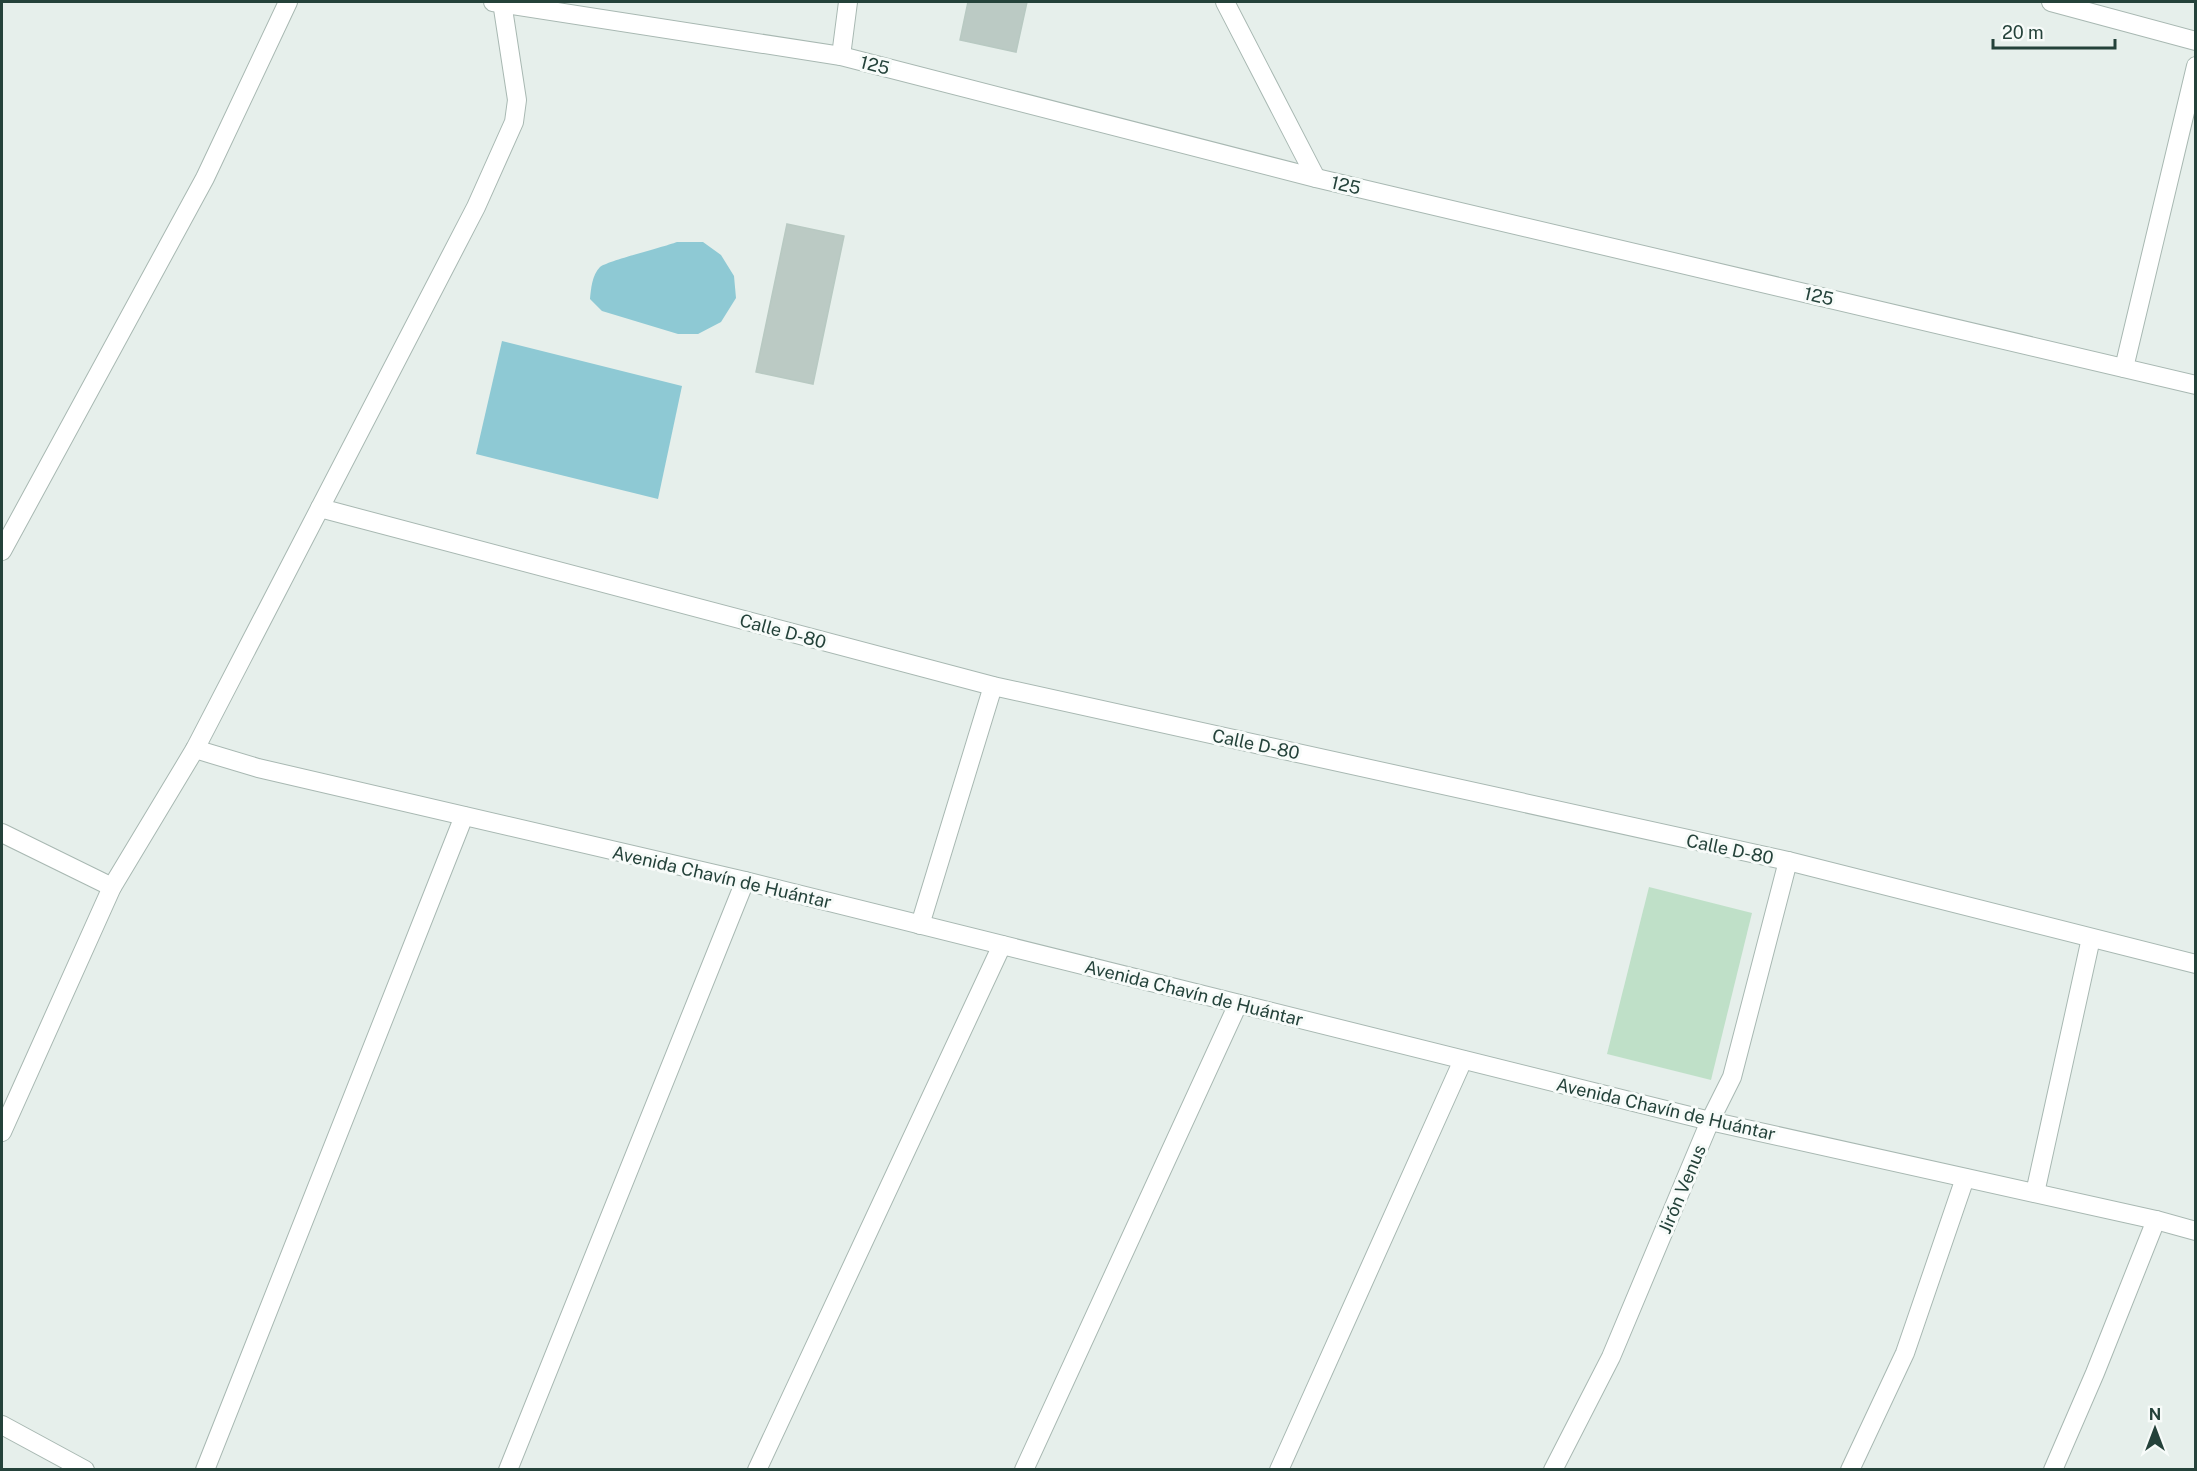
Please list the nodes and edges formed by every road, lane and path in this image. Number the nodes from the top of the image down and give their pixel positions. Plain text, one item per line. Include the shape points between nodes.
1 (288, 2) edge
2 (499, 2) edge
3 (848, 2) edge
4 (1225, 2) edge
5 (2051, 2) edge
6 (2196, 41) edge
7 (841, 57) junction
8 (2196, 66) edge
9 (1316, 178) junction
10 (2124, 368) junction
11 (2196, 385) edge
12 (320, 508) junction
13 (2, 551) edge
14 (993, 686) junction
15 (195, 749) junction
16 (464, 816) junction
17 (2, 832) edge
18 (1788, 861) junction
19 (745, 881) junction
20 (112, 887) junction
21 (920, 925) junction
22 (2091, 938) junction
23 (1002, 945) junction
24 (2196, 964) edge
25 (1238, 1004) junction
26 (1463, 1060) junction
27 (1710, 1121) junction
28 (2, 1132) edge
29 (1965, 1178) junction
30 (2035, 1193) junction
31 (2156, 1220) junction
32 (2196, 1231) edge
33 (2, 1425) edge
34 (85, 1470) edge
35 (205, 1470) edge
36 (508, 1470) edge
37 (757, 1470) edge
38 (1024, 1470) edge
39 (1279, 1470) edge
40 (1553, 1470) edge
41 (1850, 1470) edge
42 (2053, 1470) edge

1 - 13 street via 205,178
2 - 7 street, 125
2 - 12 street via 517,100 514,123 476,207
3 - 7 street
4 - 9 street
5 - 6 street
7 - 9 street, 125
8 - 10 street
9 - 10 street, 125
10 - 11 street, 125
12 - 14 street, Calle D-80
12 - 15 street
14 - 18 street, Calle D-80
14 - 21 street
15 - 16 street, Avenida Chavín de Huántar via 258,768
15 - 20 street
16 - 19 street, Avenida Chavín de Huántar
16 - 35 street
17 - 20 street
18 - 22 street, Calle D-80
18 - 27 street, Jirón Venus via 1732,1077
19 - 21 street, Avenida Chavín de Huántar
19 - 36 street
20 - 28 street
21 - 23 street, Avenida Chavín de Huántar
22 - 24 street, Calle D-80
22 - 30 street
23 - 25 street, Avenida Chavín de Huántar
23 - 37 street
25 - 26 street, Avenida Chavín de Huántar
25 - 38 street
26 - 27 street, Avenida Chavín de Huántar
26 - 39 street
27 - 29 street, Avenida Chavín de Huántar
27 - 40 street, Jirón Venus via 1611,1357
29 - 30 street, Avenida Chavín de Huántar
29 - 41 street via 1905,1353
30 - 31 street, Avenida Chavín de Huántar
31 - 32 street, Avenida Chavín de Huántar
31 - 42 street
33 - 34 street

